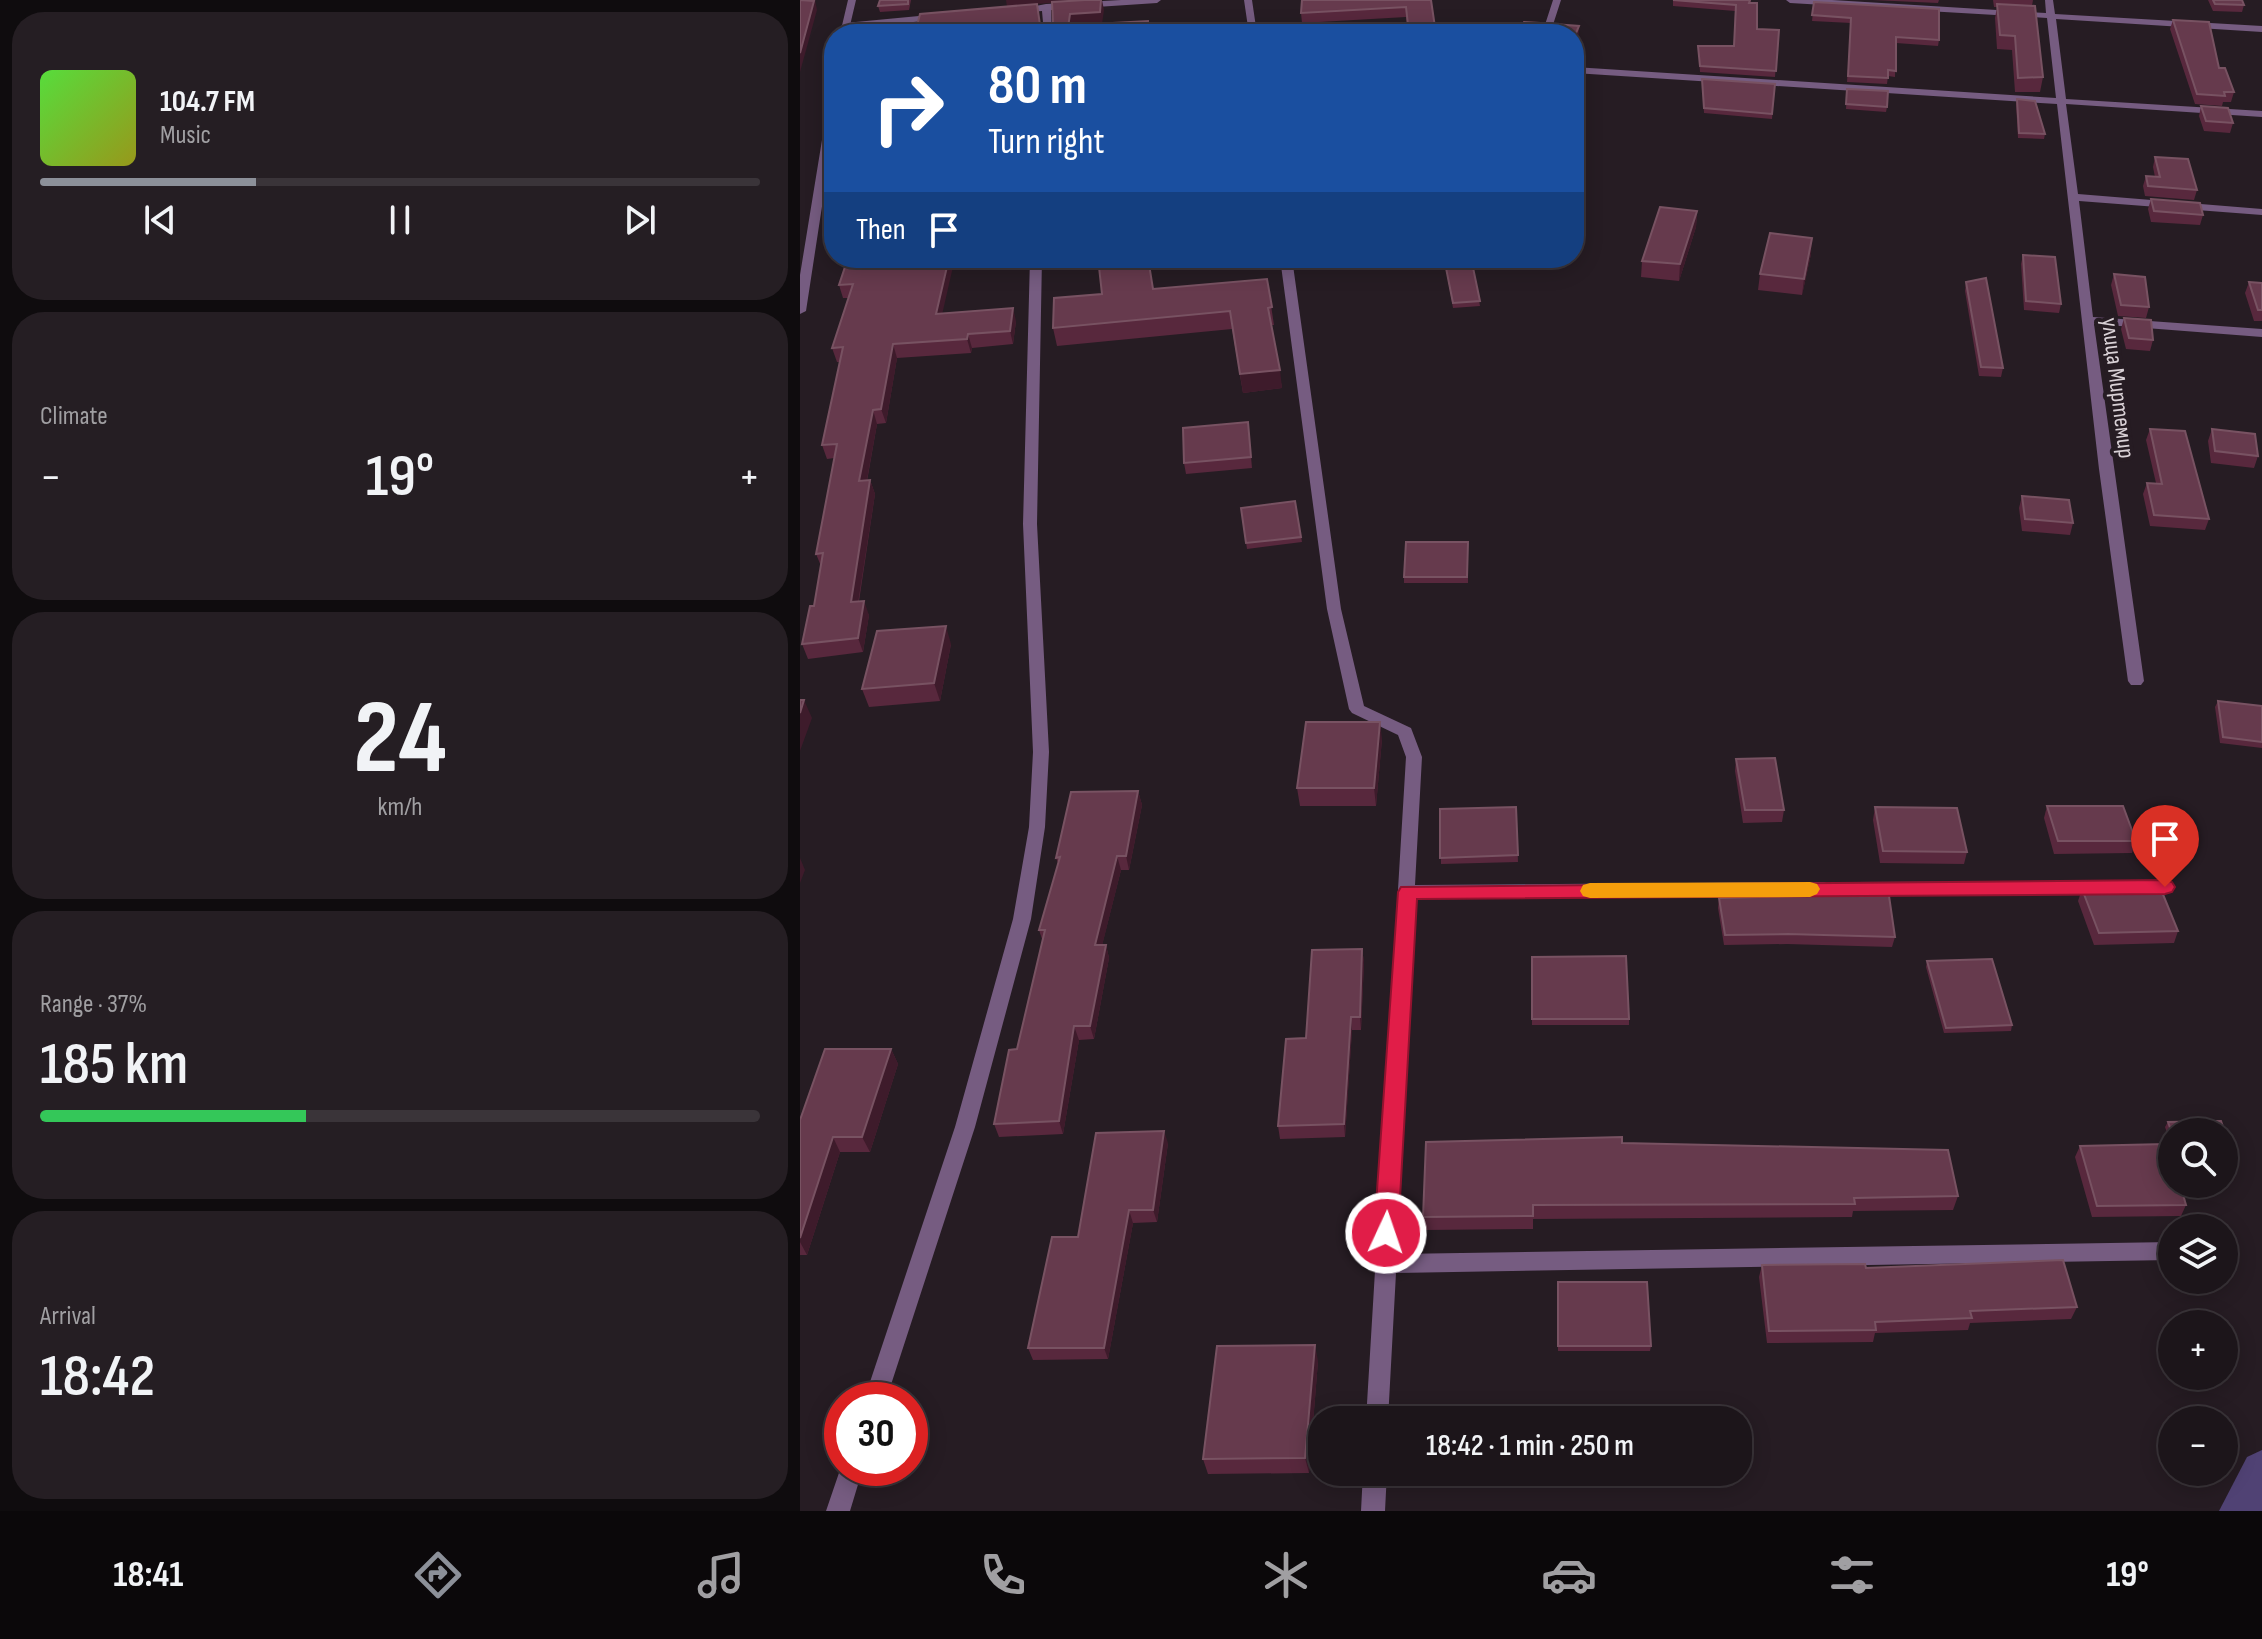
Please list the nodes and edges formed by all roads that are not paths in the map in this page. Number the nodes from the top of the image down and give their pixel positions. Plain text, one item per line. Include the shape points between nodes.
1 (852, 0) edge
2 (1157, 0) edge
3 (1248, 0) edge
4 (1557, 0) edge
5 (1790, 0) edge
6 (2049, 0) edge
7 (1046, 7) junction
8 (1000, 11) edge
9 (2051, 15) junction
10 (954, 16) edge
11 (846, 24) edge
12 (892, 24) edge
13 (1047, 24) edge
14 (1252, 24) edge
15 (1549, 24) edge
16 (2262, 29) edge
17 (1584, 71) edge
18 (2060, 101) junction
19 (2262, 114) edge
20 (824, 160) edge
21 (2072, 197) junction
22 (2262, 212) edge
23 (1036, 268) edge
24 (1287, 268) edge
25 (800, 311) edge
26 (2087, 320) junction
27 (2262, 333) edge
28 (2136, 681) dead end
29 (2165, 887) dead end
30 (1408, 892) junction
31 (2158, 1251) edge
32 (1384, 1264) junction
33 (881, 1382) edge
34 (1378, 1406) edge
35 (846, 1486) edge
36 (1374, 1486) edge
37 (838, 1511) edge
38 (1373, 1511) edge

1 - 11 street
2 - 7 street
3 - 14 street
4 - 15 street
5 - 9 street
6 - 9 street, улица Миртемир
7 - 8 street
7 - 13 street
9 - 16 street
9 - 18 street, улица Миртемир
10 - 12 street
17 - 18 street
18 - 19 street
18 - 21 street, улица Миртемир
20 - 25 street
21 - 22 street
21 - 26 street, улица Миртемир
23 - 33 street via 1030,524 1041,752 1037,827 1022,919 965,1127
24 - 30 street via 1334,609 1357,709 1405,732 1414,757
26 - 27 street
26 - 28 street, улица Миртемир
29 - 30 street
30 - 32 street
31 - 32 street
32 - 34 street
35 - 37 street
36 - 38 street

